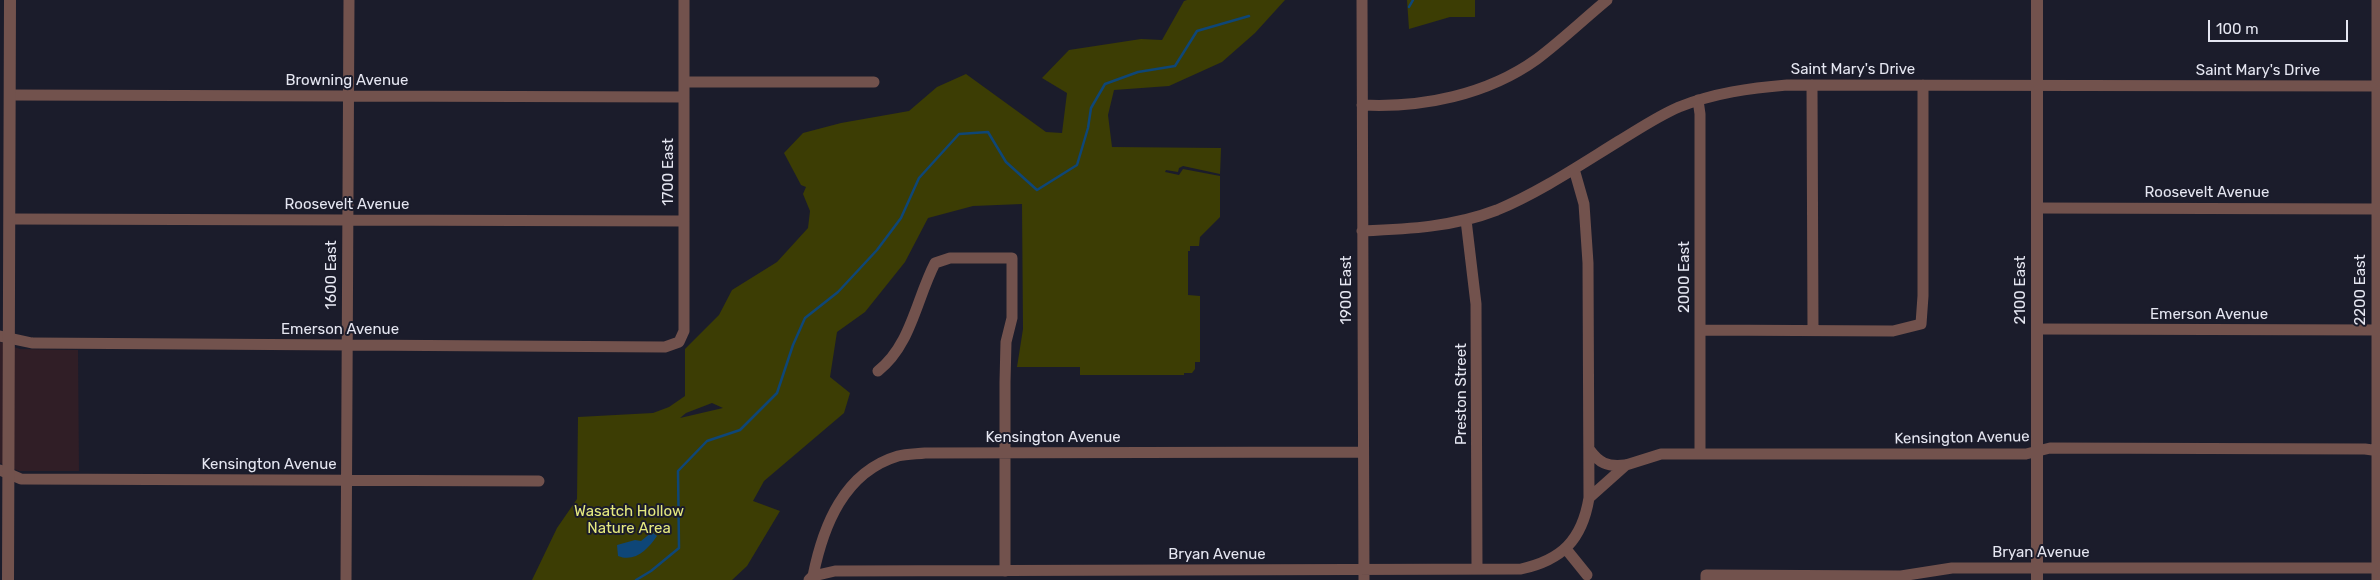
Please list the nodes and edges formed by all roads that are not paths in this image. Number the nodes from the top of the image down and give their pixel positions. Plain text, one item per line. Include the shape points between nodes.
1 (10, 0) edge
2 (349, 0) edge
3 (684, 0) edge
4 (1362, 0) edge
5 (1607, 0) edge
6 (2037, 0) edge
7 (2376, 0) edge
8 (5, 56) edge
9 (684, 82) junction
10 (874, 82) dead end
11 (1812, 85) junction
12 (1923, 85) junction
13 (2037, 85) junction
14 (2377, 86) junction
15 (10, 95) junction
16 (348, 96) junction
17 (684, 97) junction
18 (1698, 100) junction
19 (1362, 106) junction
20 (1574, 168) junction
21 (5, 201) edge
22 (2037, 208) junction
23 (2376, 209) junction
24 (10, 219) junction
25 (348, 220) junction
26 (1466, 220) junction
27 (684, 221) junction
28 (2378, 225) edge
29 (1362, 230) junction
30 (1700, 330) junction
31 (1812, 330) junction
32 (2037, 330) junction
33 (2378, 330) edge
34 (5, 338) edge
35 (679, 342) joint
36 (346, 344) junction
37 (878, 371) dead end
38 (1589, 449) junction
39 (2378, 451) edge
40 (1363, 452) junction
41 (2037, 452) junction
42 (1005, 453) junction
43 (1700, 453) junction
44 (1626, 465) junction
45 (4, 472) edge
46 (346, 480) junction
47 (539, 481) dead end
48 (1589, 498) junction
49 (1566, 549) junction
50 (1478, 569) junction
51 (1005, 571) junction
52 (2037, 574) edge
53 (1364, 575) edge
54 (2377, 575) edge
55 (1587, 576) dead end
56 (811, 578) edge
57 (1706, 578) edge
58 (8, 580) edge
59 (346, 580) edge

1 - 8 street
2 - 16 street, 1600 East
3 - 9 street, 1700 East
4 - 19 street, 1900 East
5 - 19 street via 1536,59 1496,82 1414,104
6 - 13 street, 2100 East
7 - 14 street, 2200 East
8 - 15 street
9 - 10 street
9 - 17 street, 1700 East
11 - 12 street, Saint Mary's Drive
11 - 18 street, Saint Mary's Drive via 1742,89
11 - 31 street
12 - 13 street, Saint Mary's Drive
12 - 31 street via 1921,324 1893,330
13 - 14 street, Saint Mary's Drive
13 - 22 street, 2100 East
14 - 23 street, 2200 East
15 - 16 street, Browning Avenue
15 - 21 street
16 - 17 street, Browning Avenue
16 - 25 street, 1600 East
17 - 27 street, 1700 East
18 - 20 street, Saint Mary's Drive via 1659,117
18 - 30 street, 2000 East
19 - 29 street, 1900 East
20 - 26 street, Saint Mary's Drive via 1519,200
20 - 38 street, Bryan Avenue via 1582,190 1587,234
21 - 24 street
22 - 23 street, Roosevelt Avenue
22 - 32 street, 2100 East
23 - 28 street, 2200 East
24 - 25 street, Roosevelt Avenue
24 - 34 street
25 - 27 street, Roosevelt Avenue
25 - 36 street, 1600 East
26 - 29 street, Saint Mary's Drive via 1416,228
26 - 50 street, Preston Street via 1476,304
27 - 35 street, 1700 East via 684,331
28 - 33 street, 2200 East
29 - 40 street, 1900 East
30 - 31 street
30 - 43 street, 2000 East
32 - 33 street, Emerson Avenue
32 - 41 street, 2100 East
33 - 39 street, 2200 East
34 - 36 street, Emerson Avenue via 32,343
34 - 45 street
35 - 36 street, Emerson Avenue via 665,347
36 - 46 street, 1600 East
37 - 42 street via 900,347 935,263 950,258 1012,258 1012,318 1006,342
38 - 44 street via 1604,465
38 - 48 street, Bryan Avenue
39 - 41 street, Kensington Avenue via 2050,448
39 - 54 street, 2200 East
40 - 42 street, Kensington Avenue
40 - 53 street, 1900 East
41 - 43 street, Kensington Avenue
41 - 52 street, 2100 East
42 - 51 street
42 - 56 street, Kensington Avenue via 926,452 899,456 878,465 850,487 840,501 832,515
43 - 44 street, Kensington Avenue via 1661,454
44 - 48 street, Kensington Avenue
45 - 46 street, Kensington Avenue via 21,480
45 - 58 street
46 - 47 street, Kensington Avenue
46 - 59 street, 1600 East
48 - 49 street, Bryan Avenue via 1582,524
49 - 50 street, Bryan Avenue via 1554,558 1521,569
49 - 55 street
50 - 53 street, Bryan Avenue
51 - 53 street, Bryan Avenue
51 - 56 street, Bryan Avenue via 835,571
52 - 54 street, Bryan Avenue
52 - 57 street, Bryan Avenue via 1952,568 1901,576

